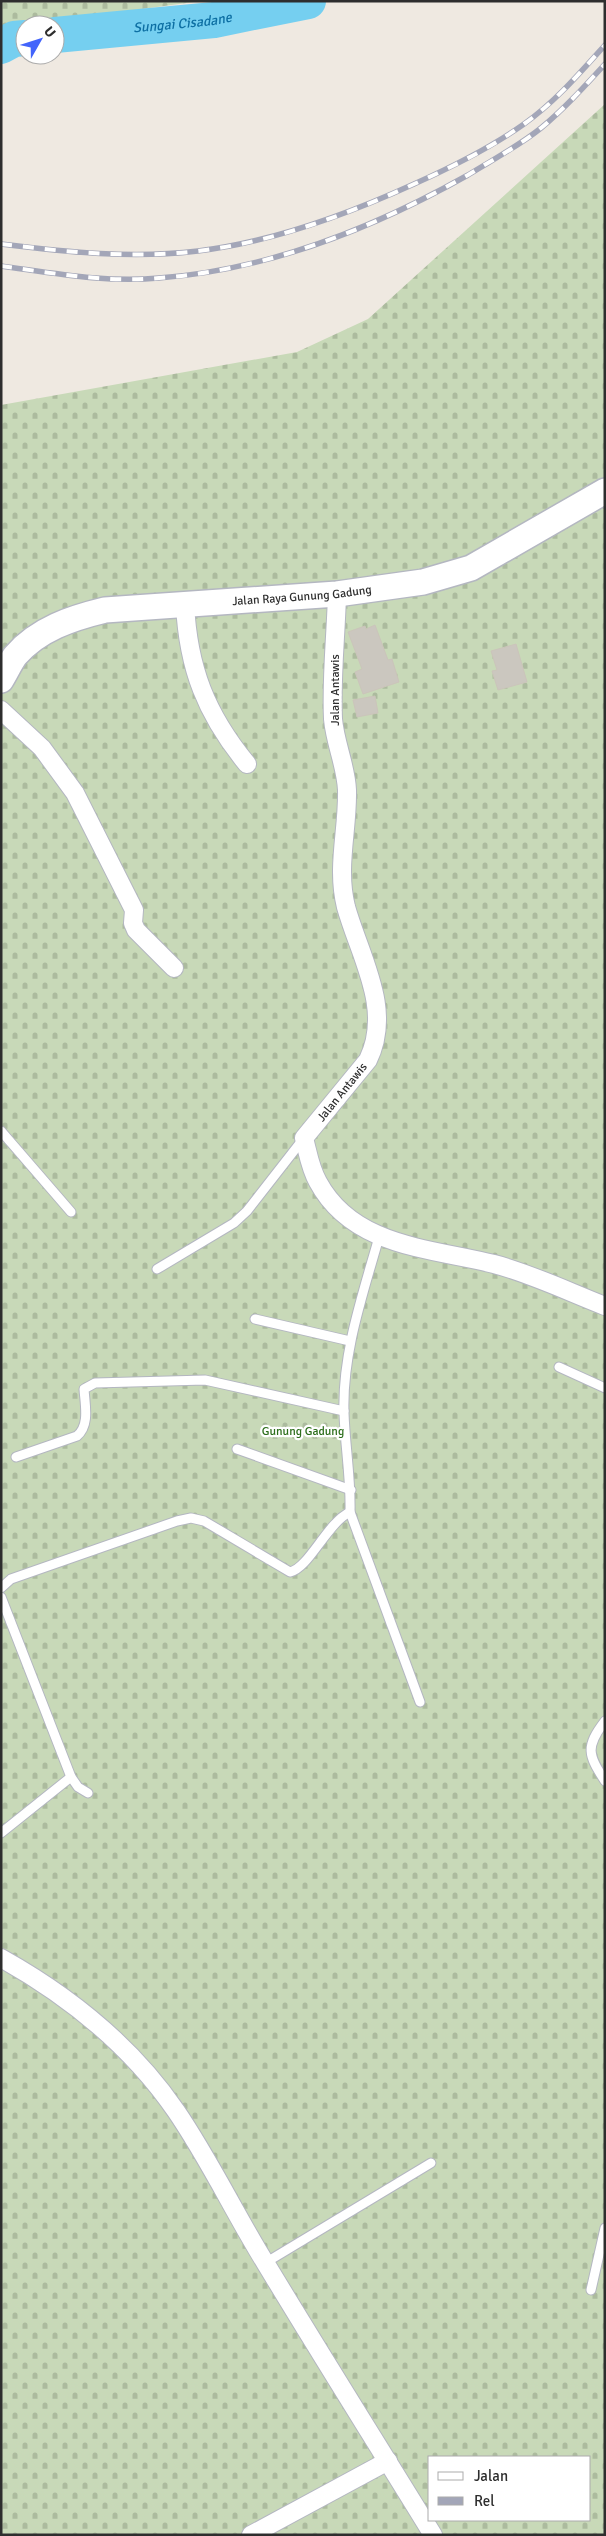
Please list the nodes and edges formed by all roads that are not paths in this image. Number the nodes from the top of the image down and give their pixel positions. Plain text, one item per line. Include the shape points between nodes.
1 (605, 491) edge
2 (337, 594) junction
3 (185, 604) junction
4 (8, 660) edge
5 (1, 680) edge
6 (1, 710) edge
7 (247, 764) dead end
8 (174, 968) dead end
9 (1, 1131) edge
10 (304, 1138) junction
11 (70, 1212) dead end
12 (379, 1237) junction
13 (157, 1270) dead end
14 (605, 1306) edge
15 (255, 1319) dead end
16 (350, 1341) junction
17 (558, 1367) dead end
18 (605, 1388) edge
19 (344, 1411) junction
20 (237, 1449) dead end
21 (16, 1457) dead end
22 (351, 1490) junction
23 (350, 1512) junction
24 (1, 1588) edge
25 (1, 1597) edge
26 (420, 1702) dead end
27 (605, 1721) edge
28 (71, 1777) junction
29 (605, 1781) edge
30 (88, 1793) dead end
31 (1, 1833) edge
32 (1, 1958) edge
33 (431, 2164) dead end
34 (605, 2228) edge
35 (265, 2263) junction
36 (591, 2290) dead end
37 (388, 2461) junction
38 (251, 2535) edge
39 (432, 2535) edge

1 - 2 street, Jalan Raya Gunung Gadung via 471,568 423,582
2 - 3 street, Jalan Raya Gunung Gadung
2 - 10 street, Jalan Antawis via 334,719 347,793 340,871 347,909 375,995 378,1029 368,1060
3 - 4 street, Jalan Raya Gunung Gadung via 105,610 71,618 45,632
3 - 7 street via 186,637 198,683 220,729
4 - 5 street, Jalan Raya Gunung Gadung
6 - 8 street via 42,748 74,793 134,910 136,930
9 - 11 lane
10 - 12 street via 312,1169 327,1196 349,1219
10 - 13 lane via 234,1223
12 - 14 street via 496,1264
12 - 16 lane
15 - 16 lane
16 - 19 lane
17 - 18 lane
19 - 21 lane via 205,1380 95,1383 84,1389 84,1431
19 - 22 lane
20 - 22 lane
22 - 23 lane
23 - 24 lane via 334,1524 296,1571 290,1572 204,1521 191,1518 11,1579
23 - 26 lane
25 - 28 lane
27 - 29 lane via 590,1745 591,1759
28 - 30 lane
28 - 31 lane
32 - 35 street via 64,1998 143,2068 177,2111
33 - 35 lane
34 - 36 lane
35 - 37 street
37 - 38 street
37 - 39 street

